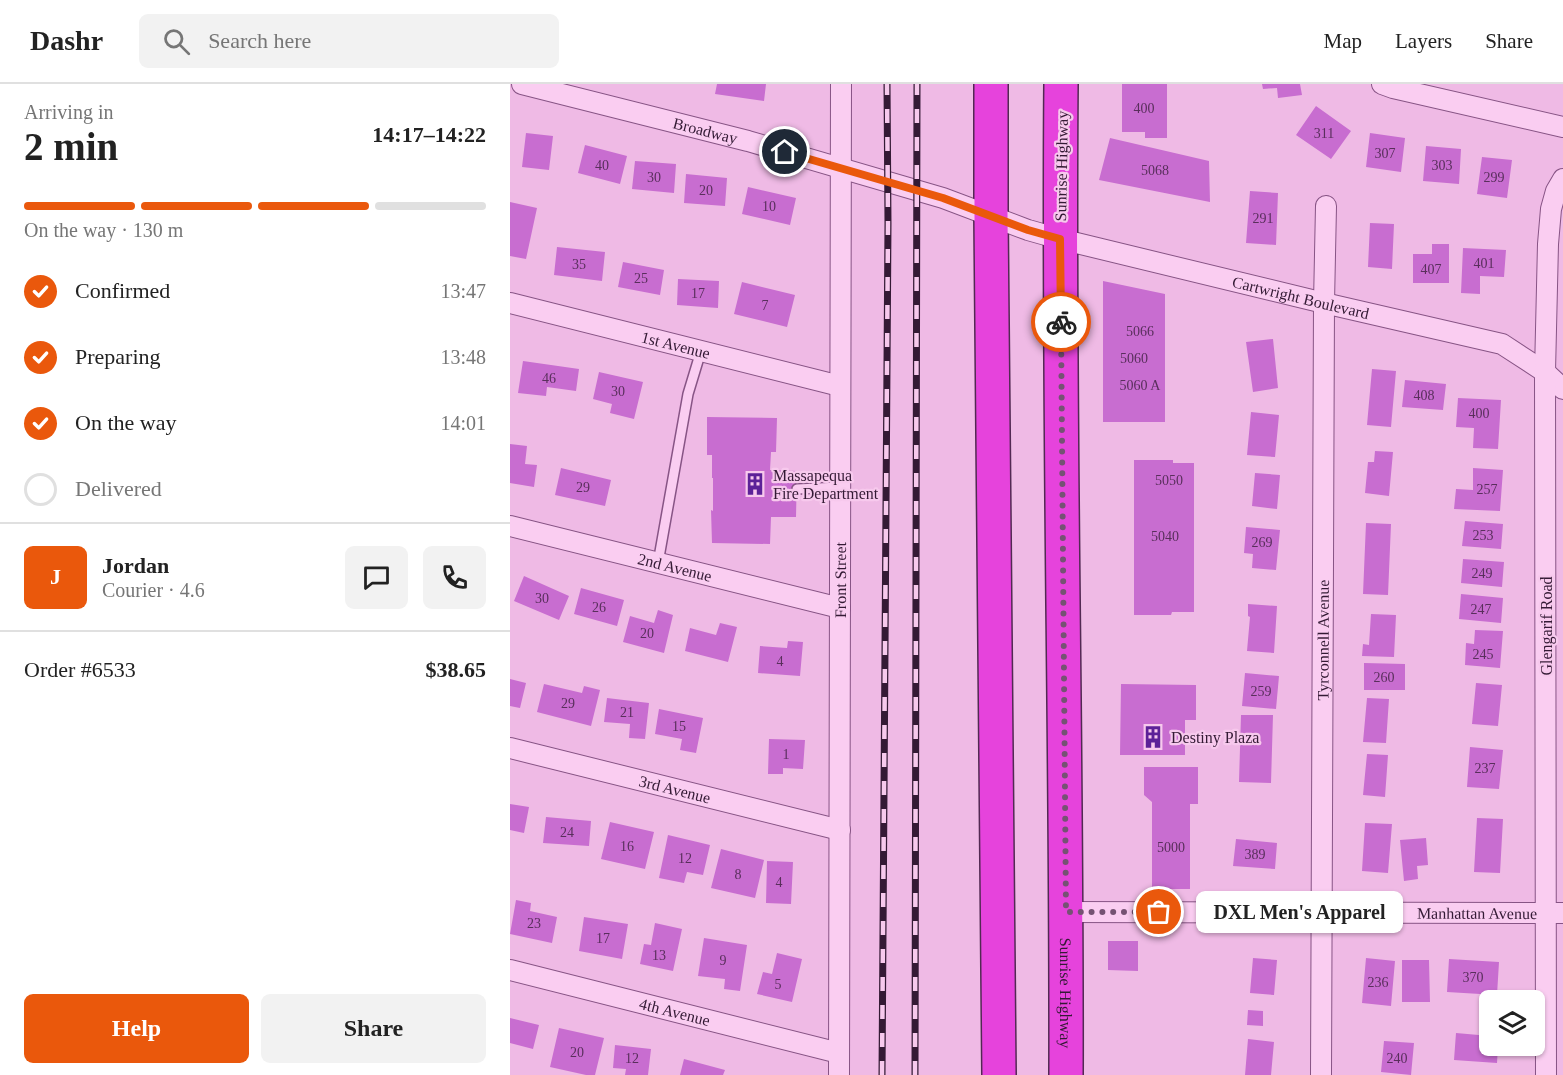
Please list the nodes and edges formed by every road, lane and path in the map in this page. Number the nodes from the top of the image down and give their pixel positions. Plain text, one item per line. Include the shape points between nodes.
1 (522, 84) edge
2 (841, 84) edge
3 (991, 84) edge
4 (1061, 84) edge
5 (1382, 84) edge
6 (1563, 127) edge
7 (841, 168) junction
8 (1563, 179) edge
9 (1326, 206) dead end
10 (991, 216) junction
11 (1028, 230) joint
12 (1060, 239) junction
13 (510, 303) edge
14 (1324, 303) junction
15 (701, 351) junction
16 (1545, 372) junction
17 (840, 386) junction
18 (1563, 389) edge
19 (840, 487) junction
20 (797, 489) dead end
21 (510, 526) edge
22 (658, 563) junction
23 (840, 608) junction
24 (510, 748) edge
25 (840, 830) junction
26 (1066, 912) junction
27 (1322, 913) junction
28 (1555, 913) edge
29 (510, 970) edge
30 (839, 1053) junction
31 (839, 1075) edge
32 (999, 1075) edge
33 (1066, 1075) edge
34 (1321, 1075) edge
35 (1546, 1075) edge

1 - 7 street, Broadway
2 - 7 street, Front Street
3 - 10 highway
4 - 12 highway, Sunrise Highway
5 - 6 street
7 - 10 street, Broadway
7 - 17 street, Front Street
8 - 16 street, Glengarif Road via 1551,209
9 - 14 street, Tyrconnell Avenue
10 - 11 street, Broadway
10 - 32 highway
11 - 12 street, Cartwright Boulevard
12 - 14 street, Cartwright Boulevard
12 - 26 highway, Sunrise Highway
13 - 15 street, 1st Avenue
14 - 16 street, Cartwright Boulevard via 1502,344
14 - 27 street, Tyrconnell Avenue
15 - 17 street, 1st Avenue
15 - 22 lane via 688,394
16 - 18 street, Cartwright Boulevard
16 - 28 street, Glengarif Road
17 - 19 street, Front Street
19 - 20 lane
19 - 23 street, Front Street
21 - 22 street, 2nd Avenue
22 - 23 street, 2nd Avenue
23 - 25 street, Front Street
24 - 25 street, 3rd Avenue
25 - 30 street, Front Street
26 - 27 street, Manhattan Avenue
26 - 33 highway, Sunrise Highway
27 - 28 street, Manhattan Avenue
27 - 34 street, Tyrconnell Avenue
28 - 35 street, Glengarif Road
29 - 30 street, 4th Avenue
30 - 31 street, Front Street

